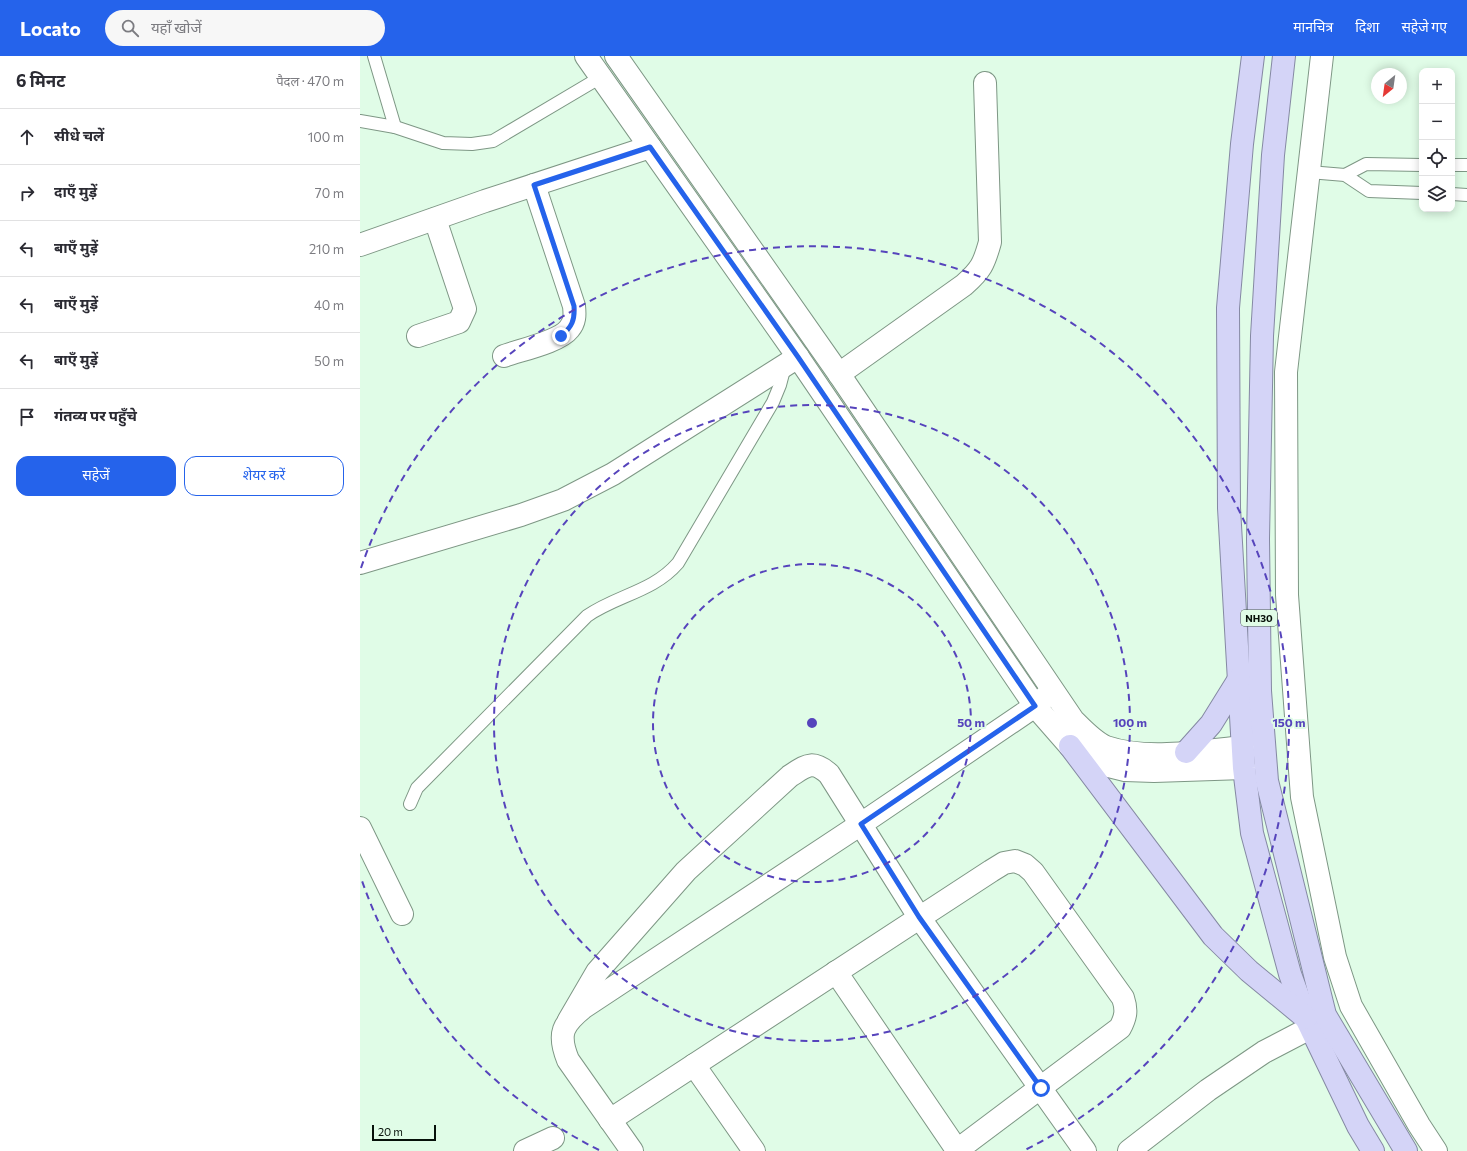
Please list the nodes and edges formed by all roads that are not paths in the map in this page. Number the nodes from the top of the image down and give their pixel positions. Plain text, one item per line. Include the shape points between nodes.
1 (374, 56) edge
2 (586, 56) edge
3 (616, 56) edge
4 (1253, 56) edge
5 (1284, 56) edge
6 (1322, 56) edge
7 (601, 77) junction
8 (985, 83) dead end
9 (360, 121) edge
10 (394, 127) junction
11 (650, 147) junction
12 (1419, 165) edge
13 (1455, 165) edge
14 (1467, 165) edge
15 (1309, 172) junction
16 (1345, 175) junction
17 (534, 185) junction
18 (1419, 193) edge
19 (1455, 194) edge
20 (1467, 195) edge
21 (434, 219) junction
22 (360, 245) edge
23 (418, 336) dead end
24 (504, 356) dead end
25 (792, 362) junction
26 (839, 374) junction
27 (360, 563) edge
28 (1239, 679) junction
29 (1052, 691) junction
30 (1035, 706) junction
31 (1070, 746) junction
32 (1186, 752) junction
33 (1244, 757) junction
34 (410, 804) dead end
35 (861, 824) junction
36 (360, 828) edge
37 (402, 914) dead end
38 (919, 917) junction
39 (836, 972) junction
40 (569, 1020) junction
41 (1308, 1023) junction
42 (694, 1065) junction
43 (1041, 1088) junction
44 (610, 1120) junction
45 (553, 1138) dead end
46 (1141, 1147) edge
47 (525, 1151) edge
48 (632, 1151) edge
49 (754, 1151) edge
50 (956, 1151) edge
51 (1085, 1151) edge
52 (1372, 1151) edge
53 (1406, 1151) edge
54 (1436, 1151) edge

1 - 10 lane
2 - 7 street
3 - 26 street
4 - 28 highway, NH30 via 1242,144 1228,308 1229,508
5 - 53 highway, NH30 via 1273,155 1262,336 1258,539 1260,691 1267,781 1325,1015
6 - 15 street
7 - 10 lane via 493,141 472,144 443,143
7 - 11 street
8 - 26 street via 990,242 986,258 978,272 964,285
9 - 10 lane
11 - 17 street
11 - 25 street
12 - 16 lane via 1366,164
13 - 14 lane
15 - 16 lane
15 - 54 street via 1286,372 1287,595 1302,797 1335,957 1351,1006 1418,1125
16 - 18 lane via 1369,190
17 - 21 street
17 - 24 street via 574,306 575,316 569,330 561,336
19 - 20 lane
21 - 22 street
21 - 23 street via 465,309 459,322
25 - 27 street via 619,470 563,500
25 - 30 street
25 - 34 lane via 774,402 678,563 668,575 655,584 613,601 587,616 417,788
26 - 29 street
28 - 32 highway via 1211,724
28 - 33 highway, NH30
29 - 30 street
29 - 32 street via 1072,720 1105,746 1149,754
30 - 31 street
30 - 35 street
31 - 33 street via 1101,764 1125,770 1154,771
31 - 41 highway via 1213,936
32 - 33 street
33 - 41 highway, NH30 via 1252,832 1290,974
35 - 38 street
35 - 40 street via 584,1007
35 - 40 street via 829,774 821,767 813,764 790,776 680,877 597,972 584,990
36 - 37 street
38 - 39 street
38 - 43 street
38 - 43 street via 1004,863 1015,861 1033,872 1123,998 1126,1009 1125,1019 1120,1028
39 - 42 street
39 - 50 street
40 - 44 street via 562,1031 562,1046 568,1060
41 - 46 street via 1226,1077
41 - 52 highway, NH30
42 - 44 street
42 - 49 street
43 - 50 street
43 - 51 street
44 - 48 street
45 - 47 street

